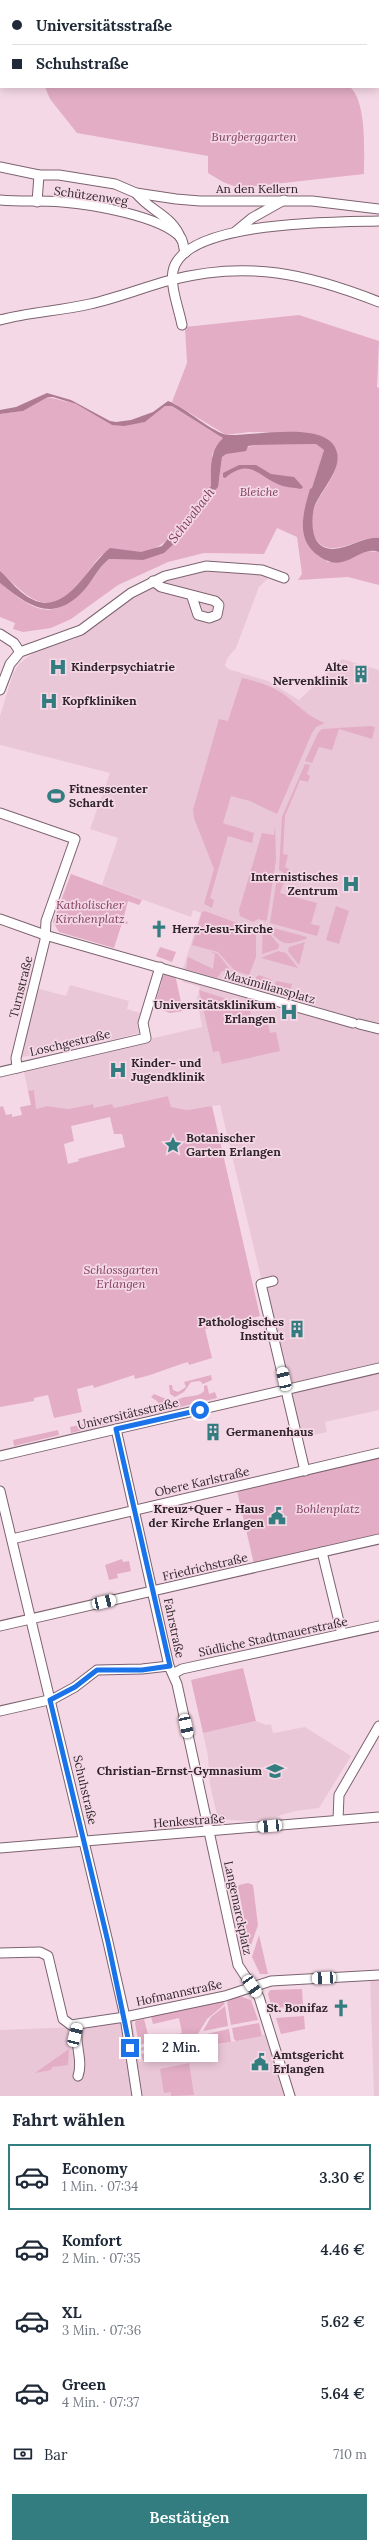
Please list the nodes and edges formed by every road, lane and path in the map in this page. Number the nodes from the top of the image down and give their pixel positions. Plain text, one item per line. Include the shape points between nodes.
1 (0, 167) edge
2 (39, 175) junction
3 (136, 193) junction
4 (284, 199) junction
5 (0, 200) edge
6 (37, 202) junction
7 (379, 209) edge
8 (379, 221) edge
9 (235, 232) junction
10 (181, 239) junction
11 (185, 253) junction
12 (173, 280) junction
13 (379, 302) edge
14 (0, 320) edge
15 (182, 324) dead end
16 (165, 576) junction
17 (284, 578) dead end
18 (153, 581) junction
19 (167, 589) junction
20 (192, 597) dead end
21 (0, 634) edge
22 (20, 652) junction
23 (0, 690) edge
24 (0, 813) edge
25 (0, 919) edge
26 (45, 935) junction
27 (160, 967) junction
28 (379, 1029) edge
29 (17, 1068) junction
30 (0, 1072) edge
31 (273, 1281) dead end
32 (379, 1368) edge
33 (286, 1390) junction
34 (116, 1429) junction
35 (379, 1453) edge
36 (0, 1456) edge
37 (305, 1471) junction
38 (0, 1491) edge
39 (2, 1508) edge
40 (134, 1510) junction
41 (12, 1538) junction
42 (379, 1540) edge
43 (322, 1552) junction
44 (154, 1591) junction
45 (31, 1619) junction
46 (0, 1626) edge
47 (379, 1626) edge
48 (342, 1634) junction
49 (171, 1670) junction
50 (50, 1700) junction
51 (0, 1711) edge
52 (379, 1726) edge
53 (379, 1817) edge
54 (338, 1820) junction
55 (209, 1831) junction
56 (85, 1842) junction
57 (0, 1848) edge
58 (0, 1953) edge
59 (379, 1975) edge
60 (252, 1986) junction
61 (125, 2017) junction
62 (78, 2025) junction
63 (78, 2076) dead end
64 (137, 2096) edge
65 (290, 2096) edge

1 - 2 street, An den Kellern
2 - 3 street, An den Kellern via 59,175 115,184
2 - 6 street
3 - 4 street, An den Kellern via 200,201
3 - 10 street, An den Kellern via 147,206 167,217 177,227
4 - 7 street, An den Kellern
4 - 9 street via 252,218
5 - 6 street, Schützenweg
6 - 10 street, Schützenweg via 62,202 122,212 167,228
8 - 9 street via 297,222
9 - 11 street via 212,239
10 - 11 street
11 - 12 street via 176,262
12 - 13 street via 235,271 283,273 330,283
12 - 14 street via 91,304
12 - 15 street
16 - 17 street via 206,566 262,570
16 - 18 street
16 - 19 street
18 - 19 street
18 - 22 street via 131,593 81,630
19 - 20 street
21 - 22 street via 14,643
22 - 23 street via 10,664
24 - 26 street via 75,839 46,921
25 - 26 street
26 - 27 street
26 - 29 street, Turnstraße via 16,1058
27 - 28 street, Maximiliansplatz
27 - 29 street, Loschgestraße via 143,1023 146,1038
29 - 30 street, Loschgestraße
31 - 33 street via 261,1284
32 - 33 street, Universitätsstraße
33 - 34 street, Universitätsstraße
33 - 37 street
34 - 36 street, Universitätsstraße
34 - 40 street, Fahrstraße
35 - 37 street
37 - 40 street, Obere Karlstraße
38 - 39 street, Schuhstraße
39 - 41 street, Schuhstraße
40 - 41 street, Obere Karlstraße
40 - 44 street, Fahrstraße
41 - 45 street, Schuhstraße
42 - 43 street
43 - 44 street, Friedrichstraße
43 - 48 street
44 - 45 street, Friedrichstraße
44 - 49 street, Fahrstraße
45 - 46 street, Friedrichstraße
45 - 50 street, Schuhstraße
47 - 48 street, Südliche Stadtmauerstraße
48 - 49 street, Südliche Stadtmauerstraße
49 - 50 street, Südliche Stadtmauerstraße via 97,1670 75,1687
49 - 55 street, Fahrstraße via 177,1684
50 - 51 street, Südliche Stadtmauerstraße
50 - 56 street, Schuhstraße
52 - 54 street via 339,1795
53 - 54 street, Henkestraße
54 - 55 street, Henkestraße
55 - 56 street, Henkestraße
55 - 60 street, Langemarckplatz via 238,1965
56 - 57 street, Henkestraße
56 - 61 street, Schuhstraße
58 - 62 street via 40,1952 48,1956 63,2019 71,2025
59 - 60 street, Hofmannstraße via 271,1981
60 - 61 street, Hofmannstraße via 225,1996
60 - 65 street, Langemarckplatz via 259,1997
61 - 62 street, Hofmannstraße
61 - 64 street, Schuhstraße
62 - 63 street via 75,2035

